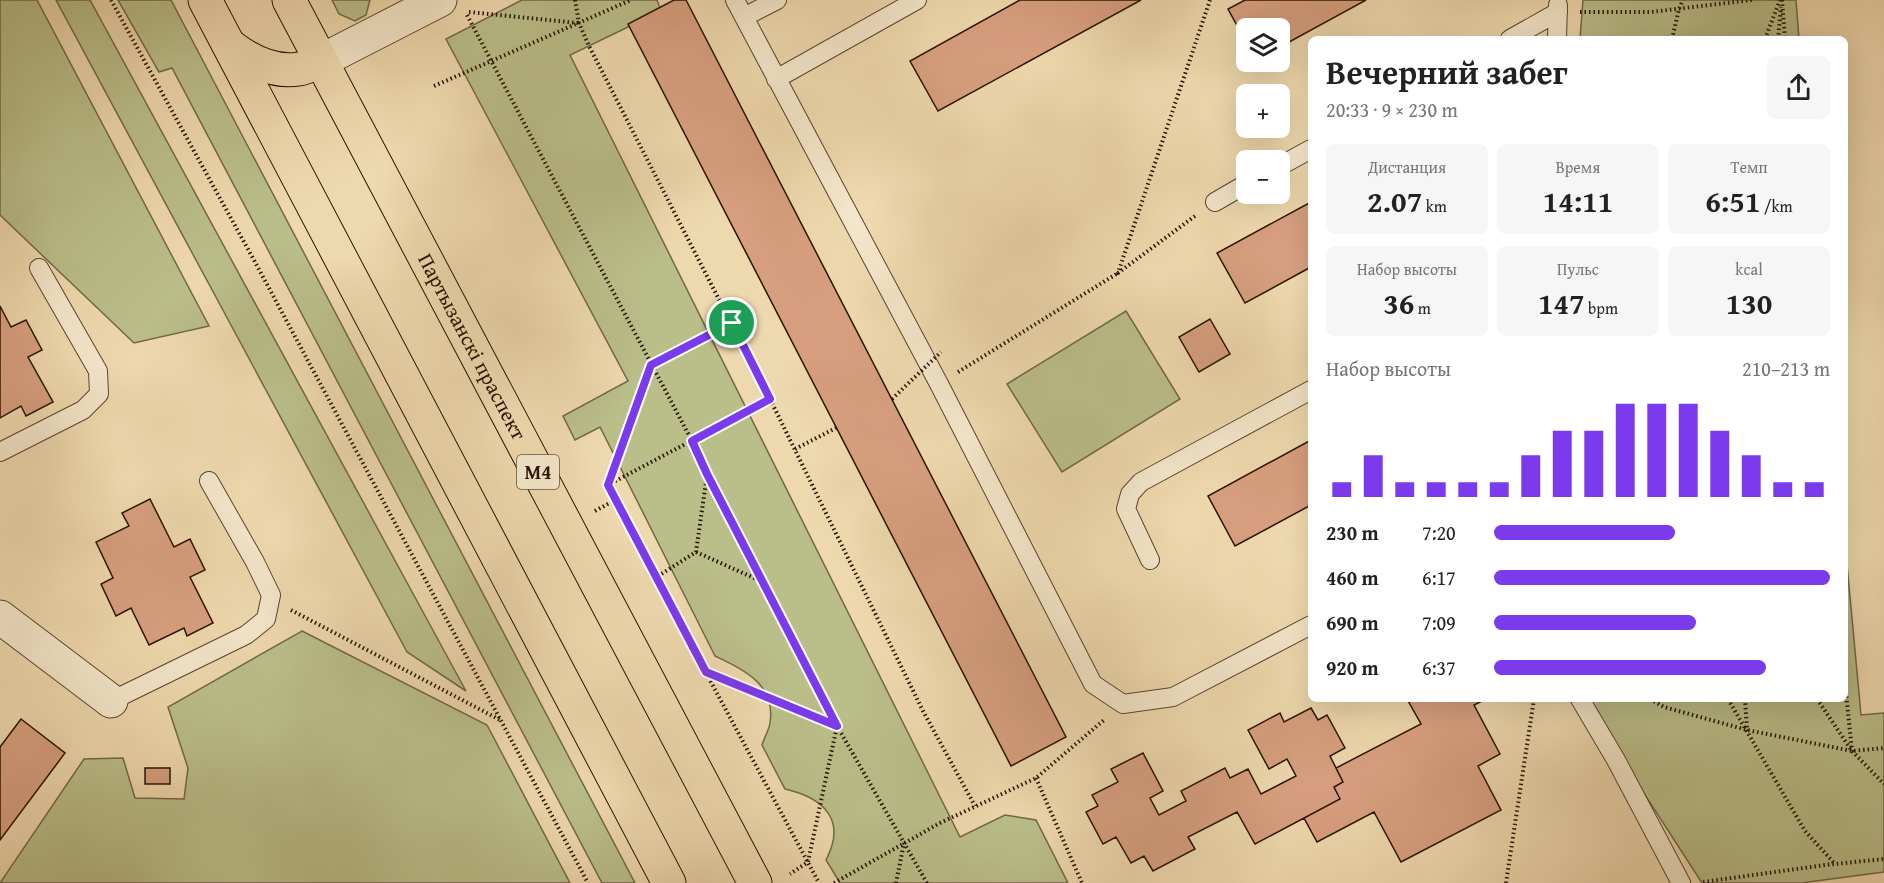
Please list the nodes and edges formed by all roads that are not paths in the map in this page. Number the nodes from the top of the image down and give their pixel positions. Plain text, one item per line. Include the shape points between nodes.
1 (205, 0) edge
2 (289, 0) edge
3 (440, 0) edge
4 (735, 0) edge
5 (777, 0) edge
6 (917, 0) edge
7 (1558, 6) edge
8 (390, 11) edge
9 (744, 18) junction
10 (1514, 36) edge
11 (1557, 36) edge
12 (229, 45) junction
13 (321, 61) junction
14 (776, 79) junction
15 (1308, 151) edge
16 (1290, 161) edge
17 (1236, 190) edge
18 (1215, 202) road end
19 (39, 268) dead end
20 (1308, 392) edge
21 (0, 452) edge
22 (208, 481) dead end
23 (1150, 560) dead end
24 (0, 617) edge
25 (1308, 627) edge
26 (111, 701) joint
27 (1582, 702) edge
28 (669, 883) edge
29 (755, 883) edge
30 (1681, 883) edge

1 - 12 main road
2 - 13 main road, Партызанскі праспект / М4
3 - 8 street
4 - 9 lane
5 - 9 lane
6 - 14 lane
7 - 10 lane
7 - 11 lane
8 - 13 street
9 - 14 lane
12 - 13 main road via 247,59 282,69 299,69
12 - 28 main road
13 - 29 main road, Партызанскі праспект / М4
14 - 25 lane via 1093,684 1123,704 1173,697
15 - 16 lane
17 - 18 lane
19 - 21 lane via 98,371 99,394 83,410
20 - 23 lane via 1141,482 1130,494 1126,509
22 - 26 lane via 271,595 266,619 246,635
24 - 26 street
27 - 30 lane

